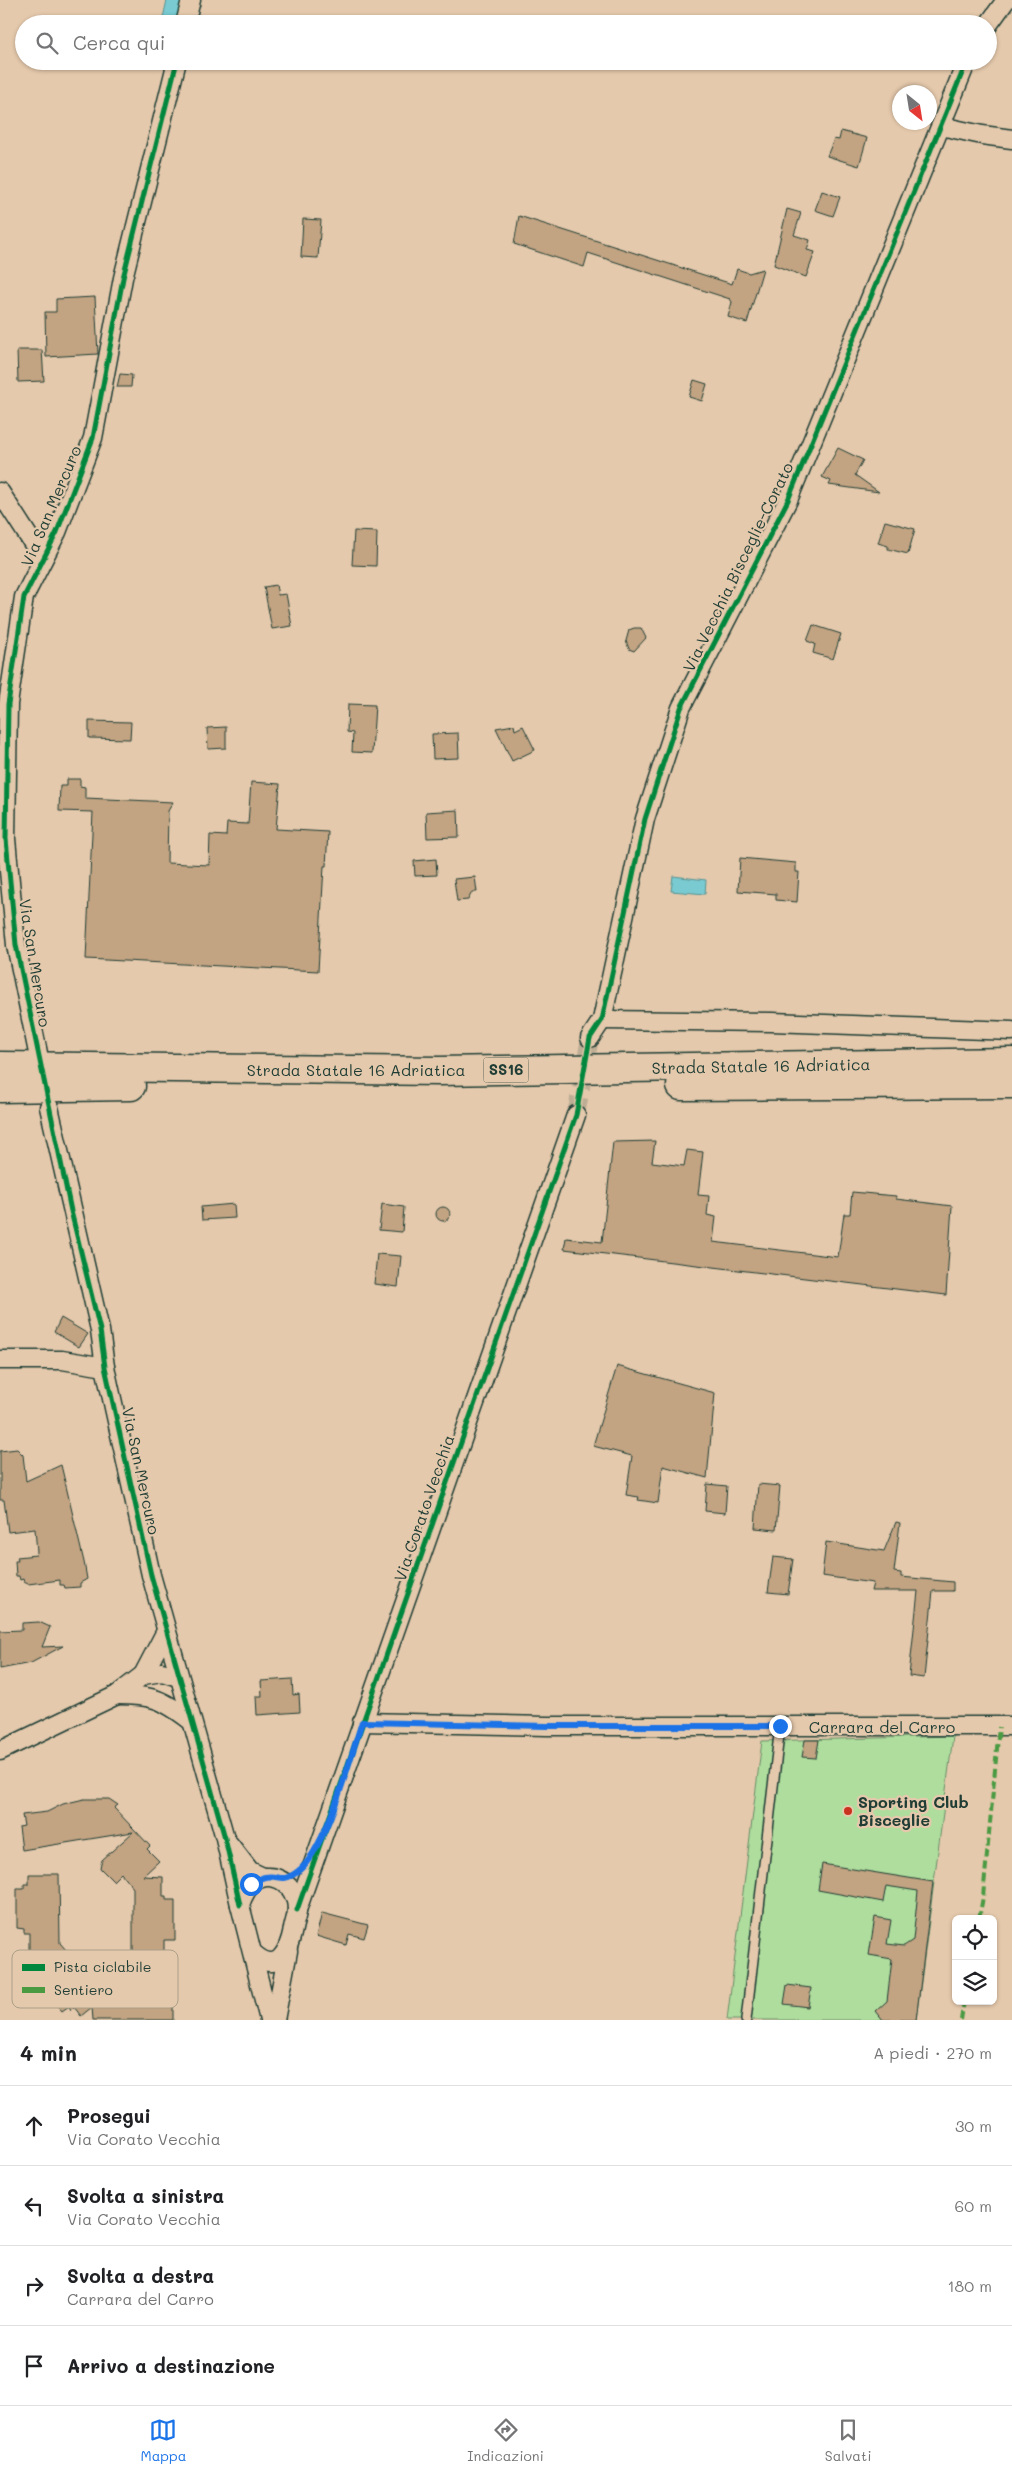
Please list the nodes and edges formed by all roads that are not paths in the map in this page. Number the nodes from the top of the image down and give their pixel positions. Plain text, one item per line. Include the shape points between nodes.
1 (191, 0) edge
2 (1006, 0) edge
3 (187, 15) edge
4 (996, 15) edge
5 (175, 70) edge
6 (963, 70) edge
7 (941, 126) junction
8 (1012, 139) edge
9 (0, 492) edge
10 (43, 559) junction
11 (602, 1020) junction
12 (1012, 1031) edge
13 (590, 1038) tunnel mouth
14 (38, 1054) dead end
15 (1012, 1062) edge
16 (0, 1066) edge
17 (1012, 1084) edge
18 (0, 1088) edge
19 (49, 1106) dead end
20 (576, 1115) tunnel mouth
21 (0, 1360) edge
22 (105, 1367) junction
23 (166, 1631) junction
24 (143, 1675) junction
25 (178, 1677) junction
26 (117, 1694) junction
27 (145, 1695) junction
28 (190, 1720) junction
29 (362, 1722) junction
30 (780, 1726) junction
31 (1012, 1726) edge
32 (0, 1750) edge
33 (224, 1838) junction
34 (322, 1839) junction
35 (263, 1877) junction
36 (282, 1880) junction
37 (240, 1905) junction
38 (297, 1910) junction
39 (288, 1951) junction
40 (252, 1952) junction
41 (269, 2020) edge
42 (274, 2020) edge
43 (746, 2020) edge

1 - 3 street
2 - 4 street
5 - 10 street, Via San Mercuro via 123,278 93,438 57,532
6 - 7 street, Via Vecchia Bisceglie-Corato
7 - 8 street
7 - 11 street, Via Vecchia Bisceglie-Corato via 788,500 681,708 645,819
9 - 10 street
10 - 14 street, Via San Mercuro via 24,597 8,704 6,839 16,944
11 - 12 street via 772,1022
11 - 13 street, Via Vecchia Bisceglie-Corato
15 - 16 highway, Strada Statale 16 Adriatica / SS16 via 439,1071
17 - 18 highway, Strada Statale 16 Adriatica / SS16 via 311,1084
19 - 22 street, Via San Mercuro via 100,1330
20 - 29 street, Via Corato Vecchia
21 - 22 street via 62,1360
22 - 23 street, Via San Mercuro
23 - 24 street
23 - 25 street, Via San Mercuro
24 - 25 street via 162,1672
24 - 26 street
25 - 27 street
25 - 28 street, Via San Mercuro
26 - 27 street
26 - 32 street
27 - 28 street via 167,1703
28 - 33 street, Via San Mercuro
29 - 30 street, Carrara del Carro
29 - 34 street, Via Corato Vecchia
30 - 31 street, Carrara del Carro
30 - 43 lane
33 - 35 street via 250,1871
33 - 37 street, Via San Mercuro
34 - 36 street, Via Corato Vecchia via 306,1865
34 - 38 street, Via Corato Vecchia
35 - 36 street
35 - 37 street via 251,1884
36 - 38 street via 290,1887
37 - 40 street
38 - 39 street, Via Corato Vecchia
39 - 40 street via 270,1962 260,1960
39 - 42 street, Via Corato Vecchia
40 - 41 street

